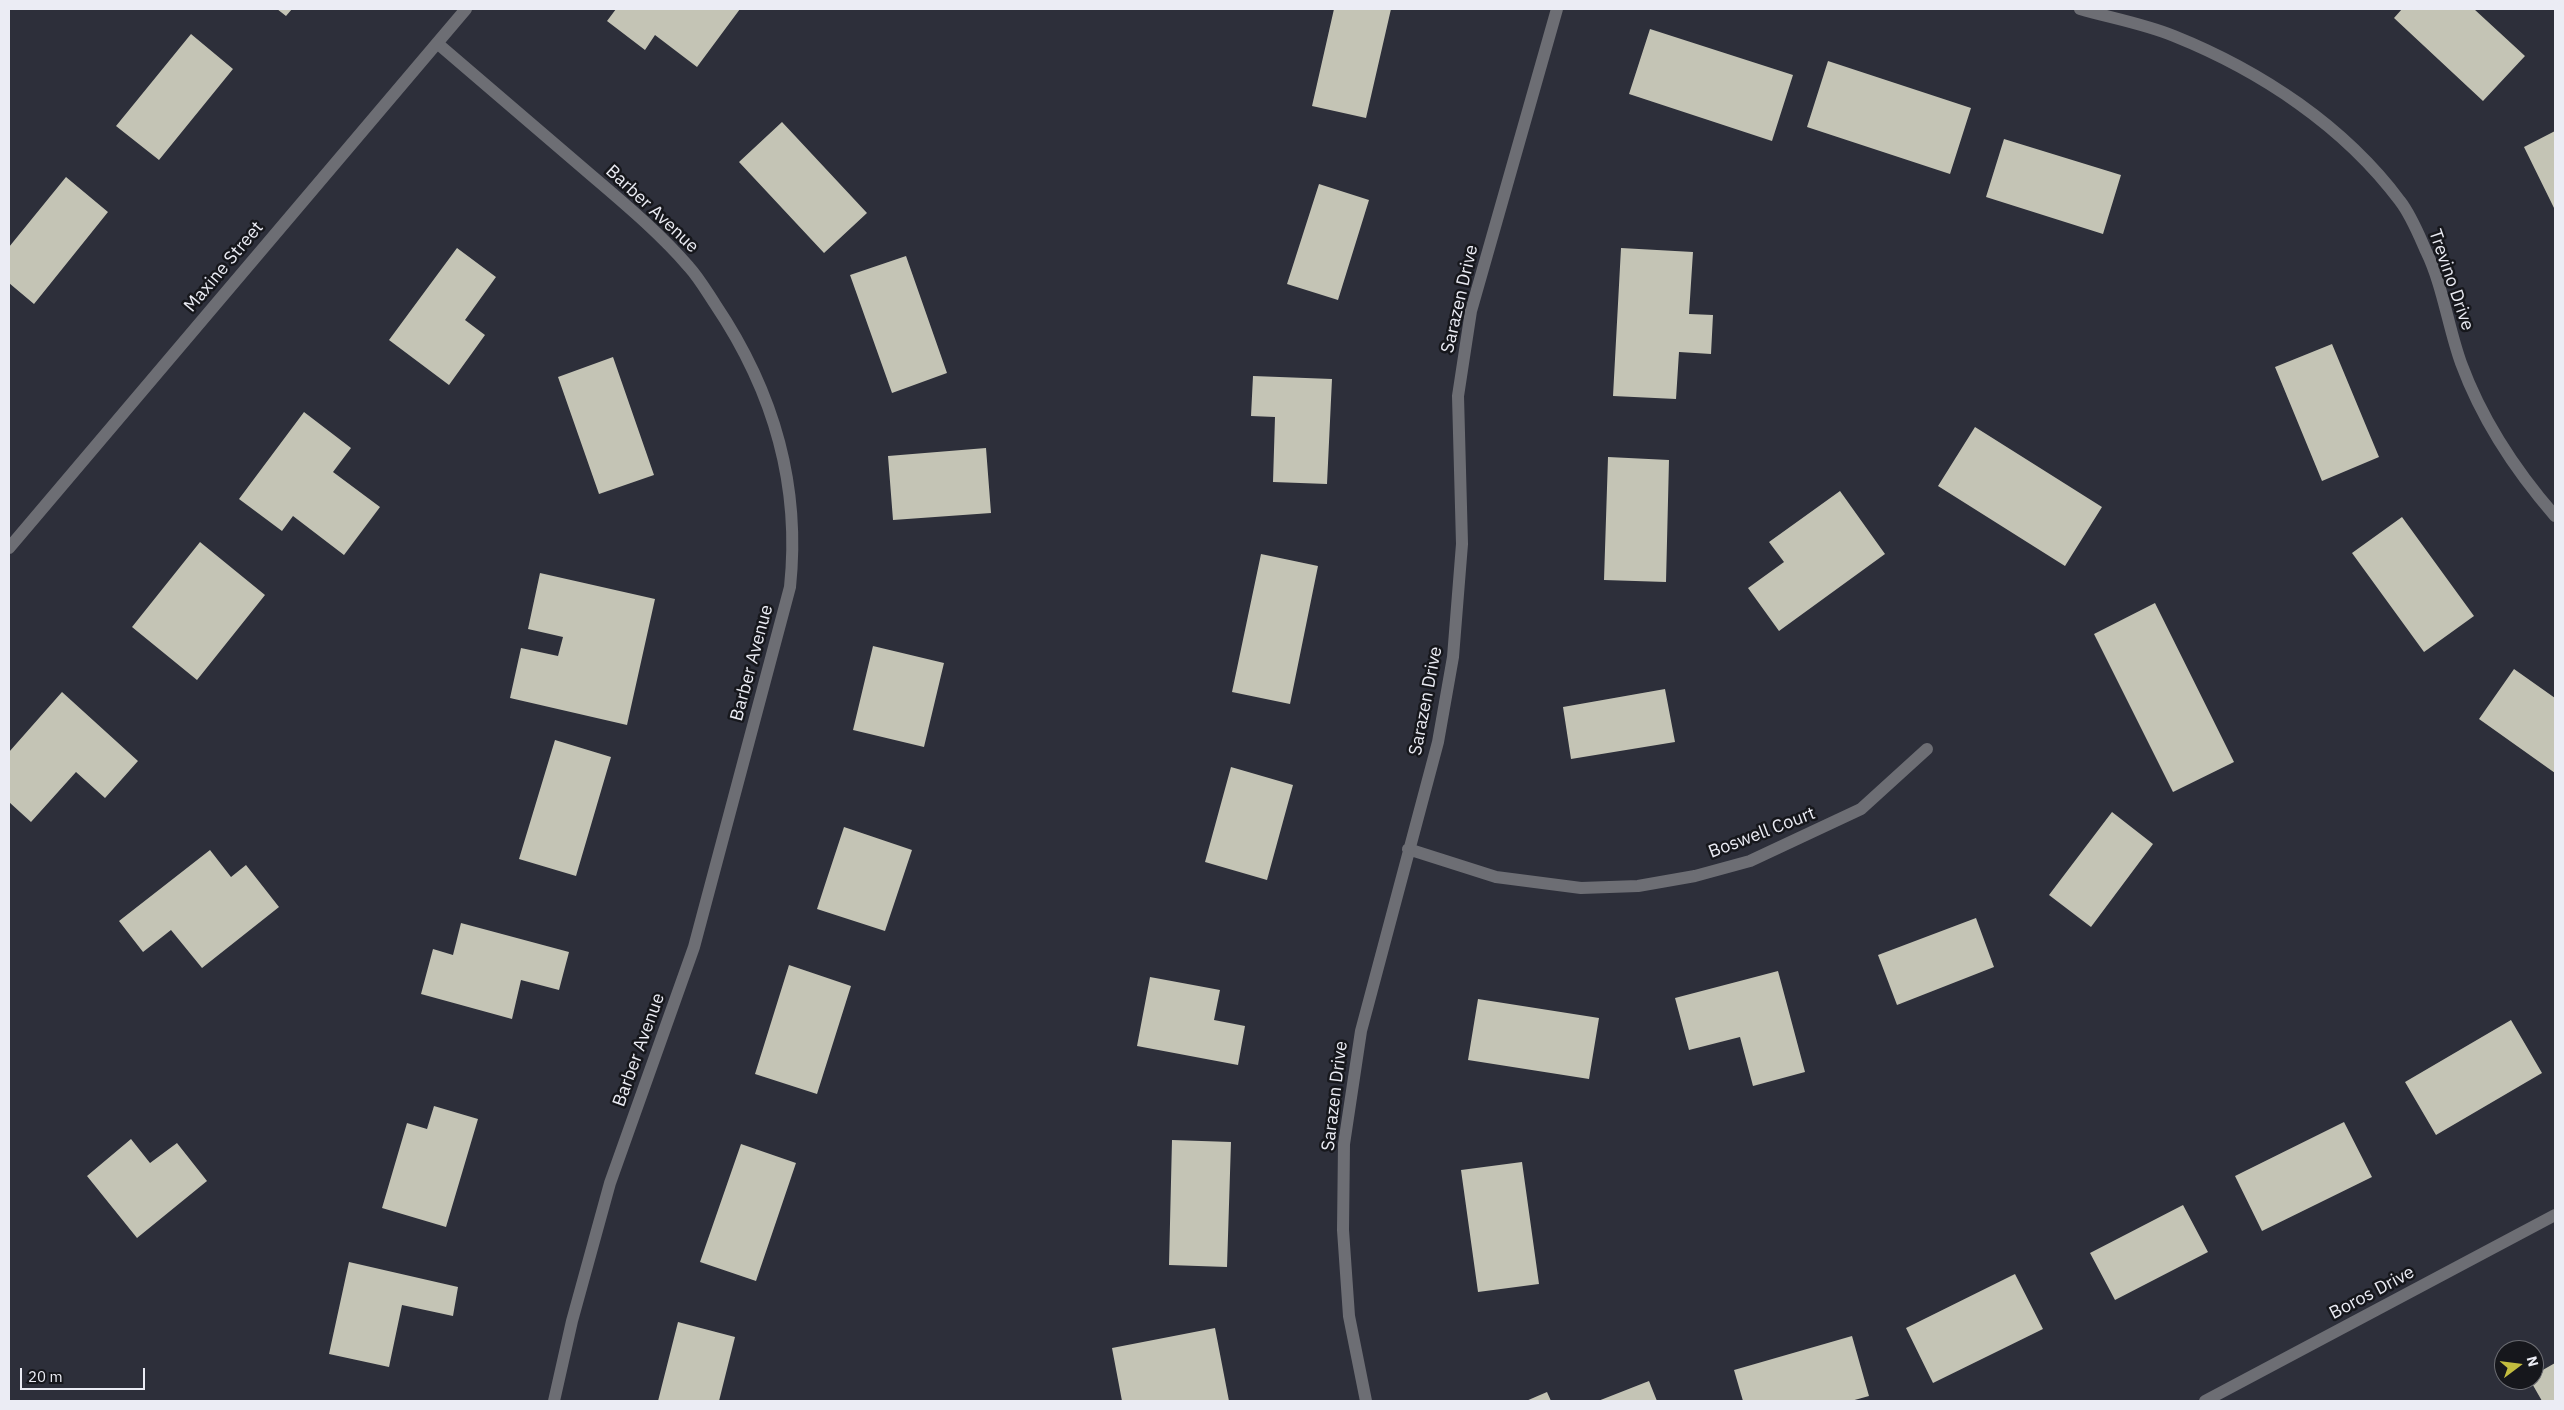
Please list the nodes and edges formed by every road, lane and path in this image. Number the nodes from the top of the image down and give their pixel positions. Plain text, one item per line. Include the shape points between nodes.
1 (466, 9) edge
2 (1557, 9) edge
3 (2080, 9) edge
4 (437, 43) junction
5 (2555, 516) edge
6 (9, 548) edge
7 (1927, 749) dead end
8 (1408, 849) junction
9 (2555, 1215) edge
10 (554, 1401) edge
11 (1366, 1401) edge
12 (2206, 1401) edge

1 - 4 street, Maxine Street
2 - 8 street, Sarazen Drive via 1471,311 1458,396 1462,544 1453,658 1438,742
3 - 5 street, Trevino Drive via 2174,36 2251,72 2322,120 2365,158 2402,202 2427,253 2461,363 2483,416 2515,466
4 - 6 street, Maxine Street
4 - 10 street, Barber Avenue via 650,226 690,268 739,339 763,390 781,444 791,501 793,558 790,587 694,947 610,1182 572,1320
7 - 8 street, Boswell Court via 1862,809 1750,860 1696,876 1638,886 1581,888 1496,877
8 - 11 street, Sarazen Drive via 1361,1030 1344,1144 1343,1230 1349,1316
9 - 12 street, Boros Drive

